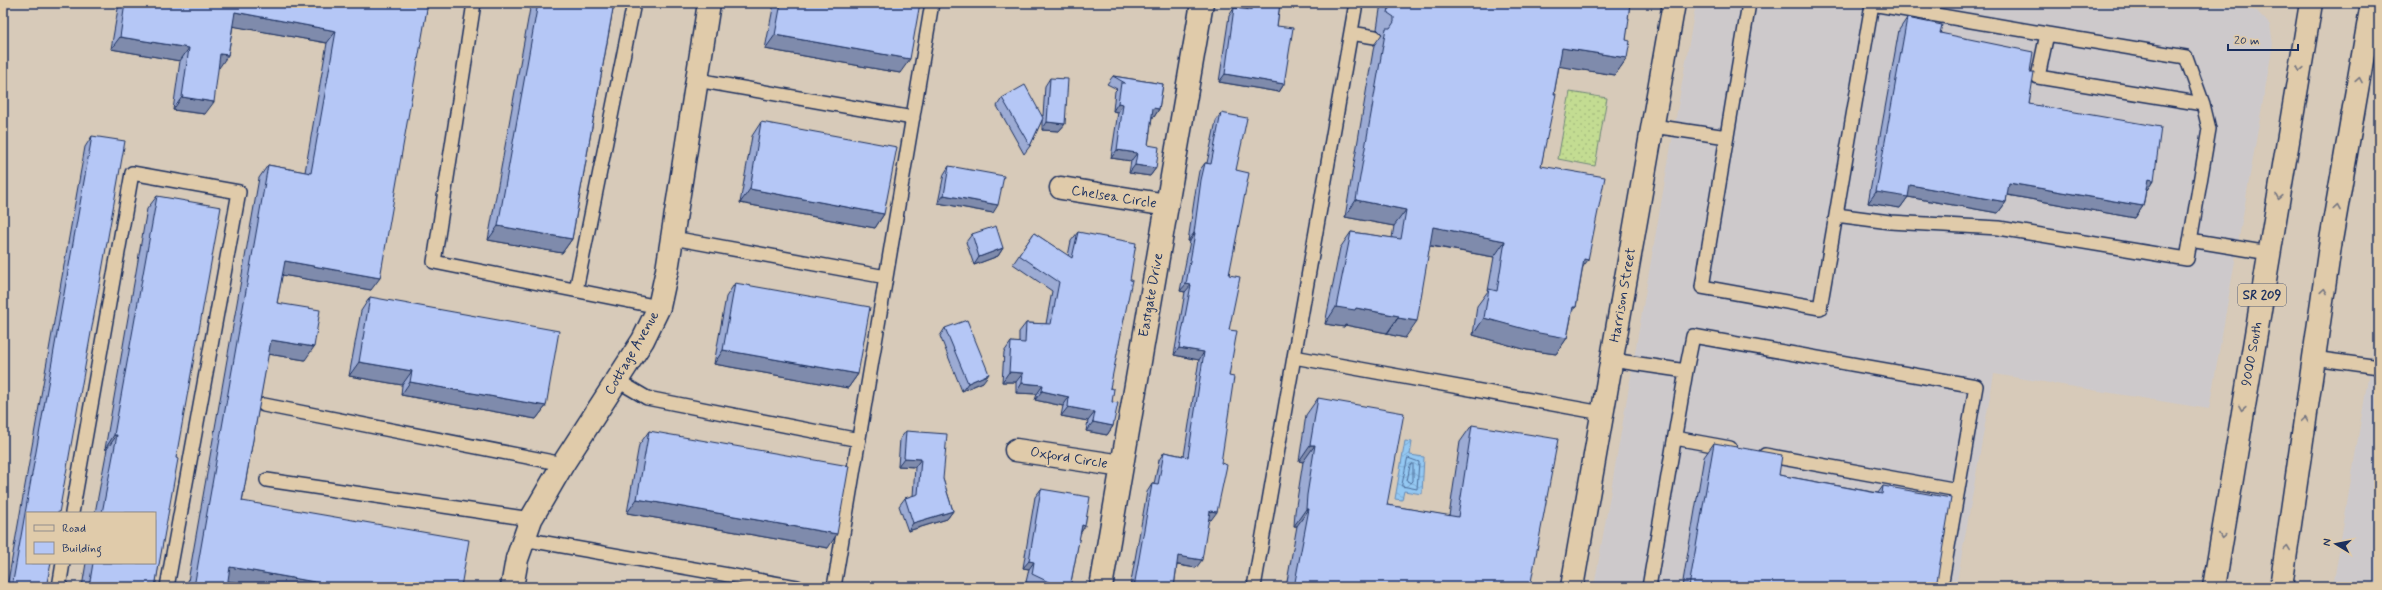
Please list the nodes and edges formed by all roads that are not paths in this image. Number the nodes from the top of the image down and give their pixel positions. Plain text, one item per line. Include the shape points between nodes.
1 (474, 3) edge
2 (634, 3) edge
3 (709, 3) edge
4 (932, 3) edge
5 (1202, 3) edge
6 (1356, 3) edge
7 (1674, 3) edge
8 (1749, 3) edge
9 (2311, 3) edge
10 (2372, 3) edge
11 (1869, 4) edge
12 (1930, 8) edge
13 (1351, 33) junction
14 (2047, 34) junction
15 (1375, 37) dead end
16 (697, 80) junction
17 (2202, 104) junction
18 (913, 118) junction
19 (1653, 126) junction
20 (1727, 137) junction
21 (1060, 188) dead end
22 (1167, 205) junction
23 (1836, 215) junction
24 (673, 238) junction
25 (2190, 240) junction
26 (2269, 253) junction
27 (886, 277) junction
28 (576, 290) junction
29 (659, 307) junction
30 (1294, 358) junction
31 (2313, 358) junction
32 (1612, 360) junction
33 (2379, 367) edge
34 (1686, 372) junction
35 (618, 382) junction
36 (264, 405) edge
37 (1602, 412) junction
38 (1675, 438) junction
39 (859, 440) junction
40 (1016, 450) dead end
41 (563, 464) junction
42 (1122, 466) junction
43 (267, 480) dead end
44 (1958, 490) junction
45 (72, 512) edge
46 (527, 529) junction
47 (64, 564) edge
48 (59, 587) edge
49 (167, 587) edge
50 (512, 587) edge
51 (797, 587) edge
52 (834, 587) edge
53 (1101, 587) edge
54 (1254, 587) edge
55 (1572, 587) edge
56 (1649, 587) edge
57 (1941, 587) edge
58 (2214, 587) edge
59 (2282, 587) edge

1 - 28 lane via 434,262
2 - 28 lane
3 - 16 street, Cottage Avenue
4 - 18 lane
5 - 22 street, Eastgate Drive
6 - 13 lane
7 - 19 street, Harrison Street
8 - 20 lane
9 -> 26 street, 9000 South / SR 209
31 -> 10 street
11 - 12 lane
11 - 23 lane
12 - 14 lane
13 - 15 lane
13 - 30 lane
14 - 17 lane via 2186,57
14 - 17 lane via 2038,77
16 - 18 lane
16 - 24 street, Cottage Avenue
17 - 25 lane via 2209,129
18 - 27 lane
19 - 20 lane
19 - 32 street, Harrison Street
20 - 23 lane via 1702,287 1820,308
21 - 22 street, Chelsea Circle
22 - 42 street, Eastgate Drive
23 - 25 lane via 1890,222 1999,228 2187,259
24 - 27 lane
24 - 29 street, Cottage Avenue
25 - 26 lane
26 -> 58 street, 9000 South / SR 209
27 - 39 lane
28 - 29 lane
29 - 35 street, Cottage Avenue
30 - 37 lane
30 - 54 lane
31 - 33 lane
59 -> 31 street
32 - 34 lane
32 - 37 street, Harrison Street
34 - 38 lane
34 - 44 lane via 1693,336 1976,386
35 - 39 lane via 648,398
35 - 41 street, Cottage Avenue
36 - 41 lane
37 - 55 street, Harrison Street
38 - 44 lane
38 - 56 lane
39 - 52 lane
40 - 42 street, Oxford Circle
41 - 46 street, Cottage Avenue
42 - 53 street, Eastgate Drive
43 - 46 lane
44 - 57 lane
45 - 49 lane via 132,173 239,192
46 - 50 street, Cottage Avenue
46 - 51 lane
47 - 48 lane

